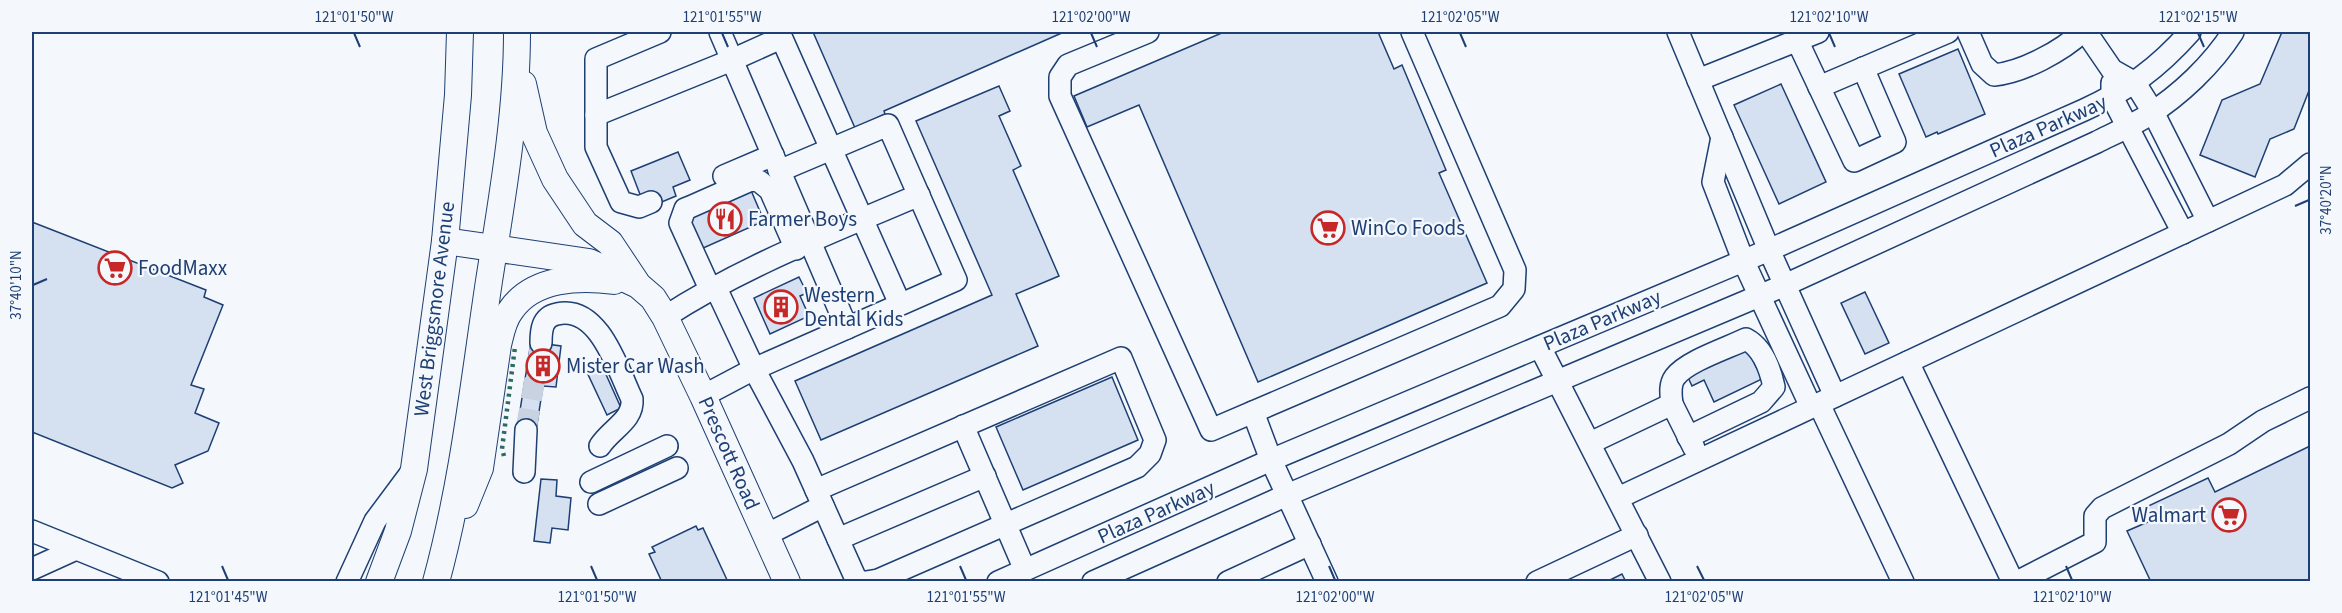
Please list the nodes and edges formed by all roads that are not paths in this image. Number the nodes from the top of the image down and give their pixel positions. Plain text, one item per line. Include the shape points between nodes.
1 (460, 32) edge
2 (660, 32) edge
3 (720, 32) edge
4 (1148, 32) edge
5 (1412, 32) edge
6 (1677, 32) edge
7 (1818, 32) edge
8 (1948, 32) edge
9 (1968, 32) edge
10 (2084, 32) edge
11 (2190, 32) edge
12 (2233, 32) edge
13 (780, 35) edge
14 (517, 37) edge
15 (1797, 40) junction
16 (732, 60) junction
17 (1863, 68) junction
18 (2112, 70) junction
19 (1698, 80) junction
20 (2135, 82) junction
21 (1819, 87) junction
22 (2112, 97) junction
23 (2153, 112) junction
24 (596, 115) junction
25 (2127, 126) junction
26 (1722, 137) junction
27 (830, 148) junction
28 (776, 163) junction
29 (2310, 164) edge
30 (701, 186) dead end
31 (919, 195) junction
32 (651, 202) dead end
33 (862, 219) junction
34 (2208, 220) junction
35 (2183, 233) junction
36 (445, 241) junction
37 (803, 245) junction
38 (495, 247) junction
39 (1769, 250) junction
40 (1743, 260) junction
41 (638, 285) junction
42 (1785, 285) junction
43 (713, 287) junction
44 (1759, 295) junction
45 (900, 304) junction
46 (665, 317) junction
47 (847, 328) junction
48 (541, 343) tunnel mouth
49 (1540, 346) junction
50 (1908, 362) junction
51 (753, 369) junction
52 (1557, 381) junction
53 (703, 396) junction
54 (2310, 398) edge
55 (1822, 402) junction
56 (1672, 404) junction
57 (1253, 412) junction
58 (963, 426) junction
59 (526, 430) tunnel mouth
60 (1688, 437) junction
61 (1590, 443) junction
62 (600, 446) dead end
63 (667, 446) dead end
64 (1700, 459) junction
65 (1271, 460) junction
66 (677, 468) dead end
67 (414, 469) junction
68 (525, 471) dead end
69 (985, 476) junction
70 (591, 482) dead end
71 (1287, 495) junction
72 (820, 498) junction
73 (1618, 498) junction
74 (599, 504) dead end
75 (1006, 524) junction
76 (32, 531) edge
77 (766, 535) junction
78 (1637, 535) junction
79 (838, 538) junction
80 (1310, 544) junction
81 (76, 549) junction
82 (32, 568) edge
83 (1025, 570) junction
84 (439, 572) edge
85 (158, 582) edge
86 (346, 582) edge
87 (379, 582) edge
88 (787, 582) edge
89 (860, 582) edge
90 (866, 582) edge
91 (998, 582) edge
92 (1093, 582) edge
93 (1228, 582) edge
94 (1327, 582) edge
95 (1537, 582) edge
96 (1660, 582) edge
97 (1903, 582) edge
98 (2015, 582) edge

1 - 36 main road, West Briggsmore Avenue
2 - 24 street via 596,59
3 - 16 street
4 - 57 street via 1068,65 1060,77 1060,96 1211,430
5 - 57 street via 1515,270 1514,289 1500,306
6 - 19 street
7 - 15 street
8 - 17 street
9 - 10 street via 1982,64 1994,75 2008,74 2067,46
10 - 18 street
11 - 20 street, Plaza Parkway
12 - 23 street, Plaza Parkway via 2201,72
13 - 16 street
13 - 27 street
14 - 38 main road via 510,138
14 - 41 main road via 527,107 550,170 585,224 610,243
15 - 19 street
15 - 21 street
16 - 24 street
16 - 28 street
17 - 21 street
17 - 21 street via 1894,142 1854,161
18 - 20 street
18 - 22 street
19 - 26 street
20 - 22 street, Plaza Parkway
20 - 23 street
22 - 25 street
22 - 39 street, Plaza Parkway
23 - 25 street, Plaza Parkway
23 - 34 street
24 - 32 street via 596,147 621,202 639,207
25 - 35 street
25 - 42 street, Plaza Parkway
26 - 39 street
26 - 40 street via 1713,182
27 - 28 street
27 - 31 street via 888,125
27 - 33 street
28 - 30 street
28 - 37 street
29 - 34 street via 2285,185
31 - 33 street
31 - 45 street via 956,280
33 - 37 street
33 - 45 street
34 - 35 street
35 - 50 street
36 - 38 main road, Prescott Road
36 - 67 main road, West Briggsmore Avenue
37 - 43 street
37 - 43 street via 770,190 759,181 751,180 690,207 680,223
37 - 47 street
38 - 41 main road, Prescott Road via 589,262
38 - 84 main road via 460,471
39 - 40 street, Plaza Parkway
39 - 42 street
40 - 44 street
40 - 49 street, Plaza Parkway
41 - 46 main road, Prescott Road via 653,298
41 - 84 main road via 591,278 559,281 533,290 512,308 498,345 480,468
42 - 44 street, Plaza Parkway
42 - 55 street
43 - 46 street
43 - 51 street
44 - 52 street, Plaza Parkway
44 - 55 street
45 - 47 street
46 - 53 main road, Prescott Road
47 - 51 street
48 - 62 street via 546,319 564,313 586,319 605,341 633,408
49 - 52 street
49 - 65 street, Plaza Parkway
50 - 55 street
50 - 98 street
51 - 53 street
51 - 72 street
52 - 61 street
52 - 71 street, Plaza Parkway
53 - 77 main road, Prescott Road
54 - 98 street via 2102,508 2095,516 2095,542
55 - 64 street
55 - 97 street
56 - 60 street
56 - 60 street via 1670,389 1685,368 1746,339 1758,345 1774,387 1761,402
56 - 61 street
57 - 65 street
58 - 69 street
58 - 72 street
58 - 75 street via 1121,358 1155,440 1150,454 1137,467
59 - 68 street
60 - 64 street
61 - 73 street
63 - 70 street
64 - 73 street
65 - 71 street
65 - 83 street, Plaza Parkway
66 - 74 street
67 - 86 street via 375,521
67 - 87 main road, West Briggsmore Avenue via 398,531
69 - 75 street
69 - 79 street
71 - 80 street
71 - 92 street, Plaza Parkway
72 - 77 street
72 - 79 street
73 - 78 street
75 - 83 street
75 - 90 street
76 - 81 street
77 - 88 main road, Prescott Road
78 - 95 street
78 - 96 street
79 - 89 street
80 - 93 street
80 - 94 street
81 - 82 street
81 - 85 street
83 - 91 street, Plaza Parkway

